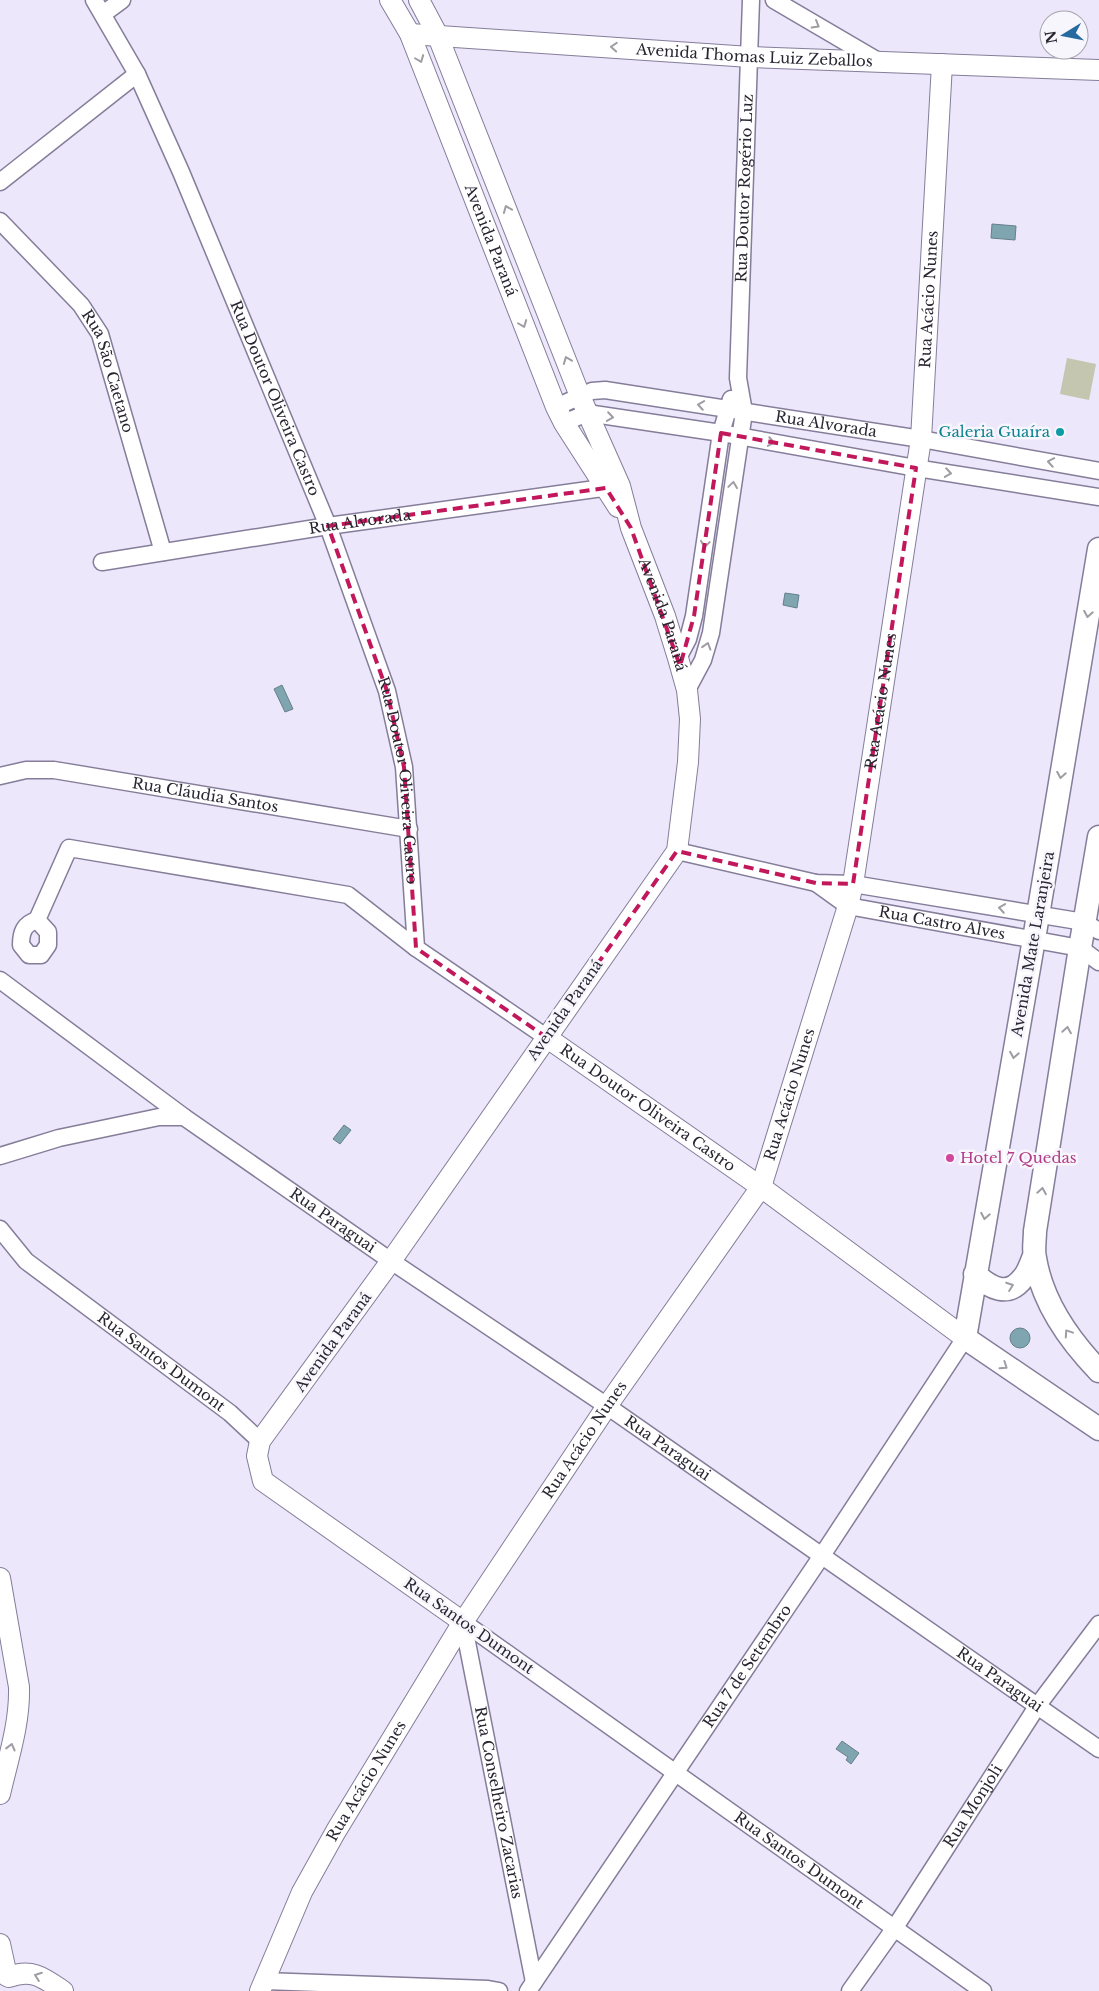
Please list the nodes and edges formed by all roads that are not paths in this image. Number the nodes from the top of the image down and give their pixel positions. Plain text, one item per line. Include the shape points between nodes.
1 (94, 0) edge
2 (122, 0) edge
3 (390, 0) edge
4 (419, 0) edge
5 (751, 0) edge
6 (774, 0) edge
7 (103, 14) junction
8 (410, 34) junction
9 (438, 34) junction
10 (750, 57) junction
11 (878, 61) junction
12 (942, 64) junction
13 (1099, 70) edge
14 (137, 74) junction
15 (0, 182) edge
16 (0, 221) edge
17 (738, 378) junction
18 (583, 405) junction
19 (727, 409) junction
20 (744, 412) junction
21 (560, 415) junction
22 (721, 433) junction
23 (740, 437) junction
24 (921, 438) junction
25 (916, 468) junction
26 (1099, 471) edge
27 (613, 487) junction
28 (1099, 497) edge
29 (328, 526) junction
30 (1099, 549) edge
31 (163, 552) junction
32 (102, 562) dead end
33 (678, 658) junction
34 (687, 690) junction
35 (0, 776) edge
36 (409, 829) junction
37 (1099, 837) edge
38 (677, 851) junction
39 (816, 883) junction
40 (853, 884) junction
41 (848, 906) junction
42 (1038, 914) junction
43 (37, 920) dead end
44 (1092, 926) edge
45 (1034, 940) junction
46 (416, 948) junction
47 (1080, 948) junction
48 (1099, 962) edge
49 (0, 980) edge
50 (546, 1037) junction
51 (184, 1117) junction
52 (0, 1156) edge
53 (761, 1187) junction
54 (0, 1229) edge
55 (1034, 1256) junction
56 (391, 1261) junction
57 (975, 1274) junction
58 (965, 1338) junction
59 (1099, 1371) edge
60 (607, 1406) junction
61 (1099, 1429) edge
62 (260, 1441) junction
63 (821, 1557) junction
64 (0, 1578) edge
65 (463, 1622) junction
66 (1099, 1624) edge
67 (1038, 1705) junction
68 (1099, 1749) edge
69 (674, 1772) junction
70 (0, 1794) edge
71 (894, 1929) junction
72 (0, 1944) edge
73 (9, 1980) edge
74 (262, 1986) edge
75 (531, 1987) edge
76 (63, 1991) edge
77 (499, 1991) edge
78 (850, 1991) edge
79 (983, 1991) edge

1 - 7 street, Rua Doutor Oliveira Castro
2 - 7 street
3 - 8 street, Avenida Paraná
4 - 9 street, Avenida Paraná
5 - 10 street, Rua Doutor Rogério Luz
6 -> 11 street
7 - 14 street, Rua Doutor Oliveira Castro
8 - 9 street, Avenida Thomas Luiz Zeballos
8 -> 21 street, Avenida Paraná
10 -> 9 street, Avenida Thomas Luiz Zeballos
18 -> 9 street, Avenida Paraná
10 - 11 street, Avenida Thomas Luiz Zeballos
10 - 17 street, Rua Doutor Rogério Luz
11 - 12 street, Avenida Thomas Luiz Zeballos
12 - 13 street, Avenida Thomas Luiz Zeballos
12 - 24 street, Rua Acácio Nunes
14 - 15 street
14 - 29 street, Rua Doutor Oliveira Castro
16 - 31 street, Rua São Caetano via 81,305 100,334
17 - 19 street, Rua Doutor Rogério Luz
17 - 20 street, Rua Doutor Rogério Luz
19 -> 18 street, Rua Alvorada via 605,390 592,391
18 - 21 street, Rua Alvorada
18 -> 22 street, Rua Alvorada
18 - 27 street, Avenida Paraná
19 - 20 street, Rua Alvorada
19 - 22 street, Rua Doutor Rogério Luz
20 - 23 street, Rua Doutor Rogério Luz
20 - 24 street, Rua Alvorada
21 - 27 street, Avenida Paraná
22 - 23 street, Rua Alvorada
22 -> 33 street, Rua Doutor Rogério Luz via 694,616 688,639
23 -> 25 street, Rua Alvorada
34 -> 23 street, Rua Doutor Rogério Luz via 703,660 711,633
24 - 25 street, Rua Acácio Nunes
26 -> 24 street, Rua Alvorada
25 -> 28 street, Rua Alvorada
25 - 40 street, Rua Acácio Nunes
27 - 29 street, Rua Alvorada
27 - 33 street, Avenida Paraná via 665,616
29 - 31 street, Rua Alvorada
29 - 36 street, Rua Doutor Oliveira Castro via 387,691 404,767
30 -> 42 main road, Avenida Mate Laranjeira
31 - 32 street, Rua Alvorada
33 - 34 street, Avenida Paraná
34 - 38 street, Avenida Paraná via 690,718 688,762
35 - 36 street, Rua Cláudia Santos via 26,770 54,770
36 - 46 street, Rua Doutor Oliveira Castro
37 - 44 main road
38 - 39 street, Rua Castro Alves
38 - 50 street, Avenida Paraná
39 - 40 street, Rua Castro Alves
39 - 41 street, Rua Castro Alves
40 - 41 street, Rua Acácio Nunes
42 -> 40 street, Rua Castro Alves
41 - 45 street, Rua Castro Alves
41 - 53 street, Rua Acácio Nunes
42 - 44 street, Rua Castro Alves
42 - 45 main road, Avenida Mate Laranjeira
43 - 46 street via 69,848 348,895
44 - 47 main road
45 - 47 street, Rua Castro Alves
45 -> 57 main road, Avenida Mate Laranjeira
46 - 50 street, Rua Doutor Oliveira Castro
47 - 48 street, Rua Castro Alves
55 -> 47 main road via 1035,1231
49 - 51 street, Rua Paraguai
50 - 53 street, Rua Doutor Oliveira Castro
50 - 56 street, Avenida Paraná
51 - 52 street via 158,1117 58,1138
51 - 56 street, Rua Paraguai
53 - 58 street, Rua Doutor Oliveira Castro
53 - 60 street, Rua Acácio Nunes
54 - 62 street, Rua Santos Dumont via 26,1261 230,1413
57 -> 55 main road via 988,1286 1000,1290 1014,1287 1024,1278
59 -> 55 main road via 1081,1352 1057,1317 1043,1290
56 - 60 street, Rua Paraguai
56 - 62 street, Avenida Paraná
57 - 58 main road, Avenida Mate Laranjeira
58 -> 61 main road
58 - 63 street, Rua 7 de Setembro
60 - 63 street, Rua Paraguai
60 - 65 street, Rua Acácio Nunes
62 - 65 street, Rua Santos Dumont via 257,1456 263,1481
63 - 67 street, Rua Paraguai
63 - 69 street, Rua 7 de Setembro
70 -> 64 street via 20,1704
65 - 69 street, Rua Santos Dumont
65 - 74 street, Rua Acácio Nunes via 302,1892
65 - 75 street, Rua Conselheiro Zacarias
66 - 67 street, Rua Monjoli
67 - 68 street, Rua Paraguai
67 - 71 street, Rua Monjoli
69 - 71 street, Rua Santos Dumont
69 - 75 street, Rua 7 de Setembro
71 - 78 street, Rua Monjoli
71 - 79 street, Rua Santos Dumont
72 - 73 street
76 -> 73 street via 32,1973 20,1973
74 - 77 street

